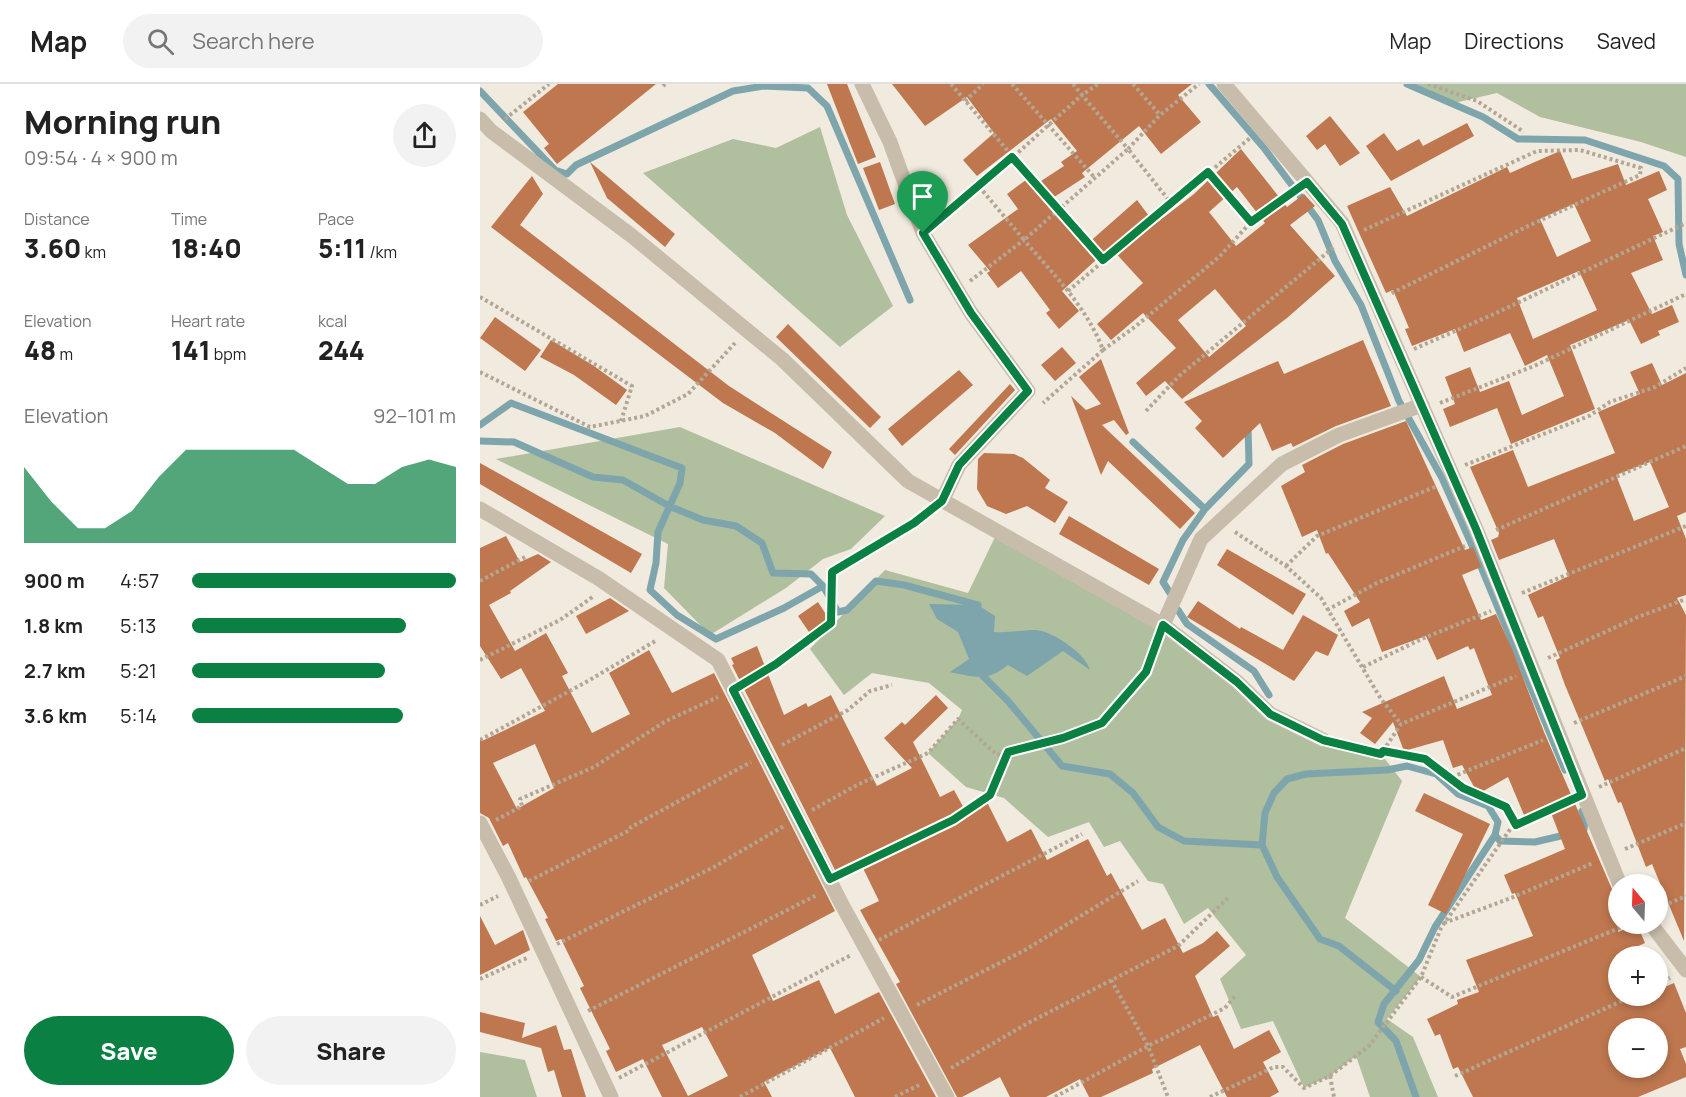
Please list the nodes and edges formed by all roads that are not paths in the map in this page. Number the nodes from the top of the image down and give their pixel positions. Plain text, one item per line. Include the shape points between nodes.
1 (862, 84) edge
2 (1224, 84) edge
3 (480, 119) edge
4 (1423, 407) junction
5 (942, 501) junction
6 (480, 508) edge
7 (1163, 625) junction
8 (1323, 740) road end
9 (481, 826) edge
10 (1615, 874) edge
11 (1659, 934) edge
12 (1686, 970) edge
13 (608, 1091) edge
14 (947, 1097) edge

1 - 5 street via 890,142 923,233 1028,391 959,465
2 - 4 street via 1342,224
3 - 5 street via 747,330 908,481
4 - 7 street via 1339,435 1282,464 1201,539
4 - 10 street
5 - 7 street
6 - 14 street via 609,585 718,660
7 - 8 street via 1237,682 1270,714
9 - 13 street
11 - 12 street

